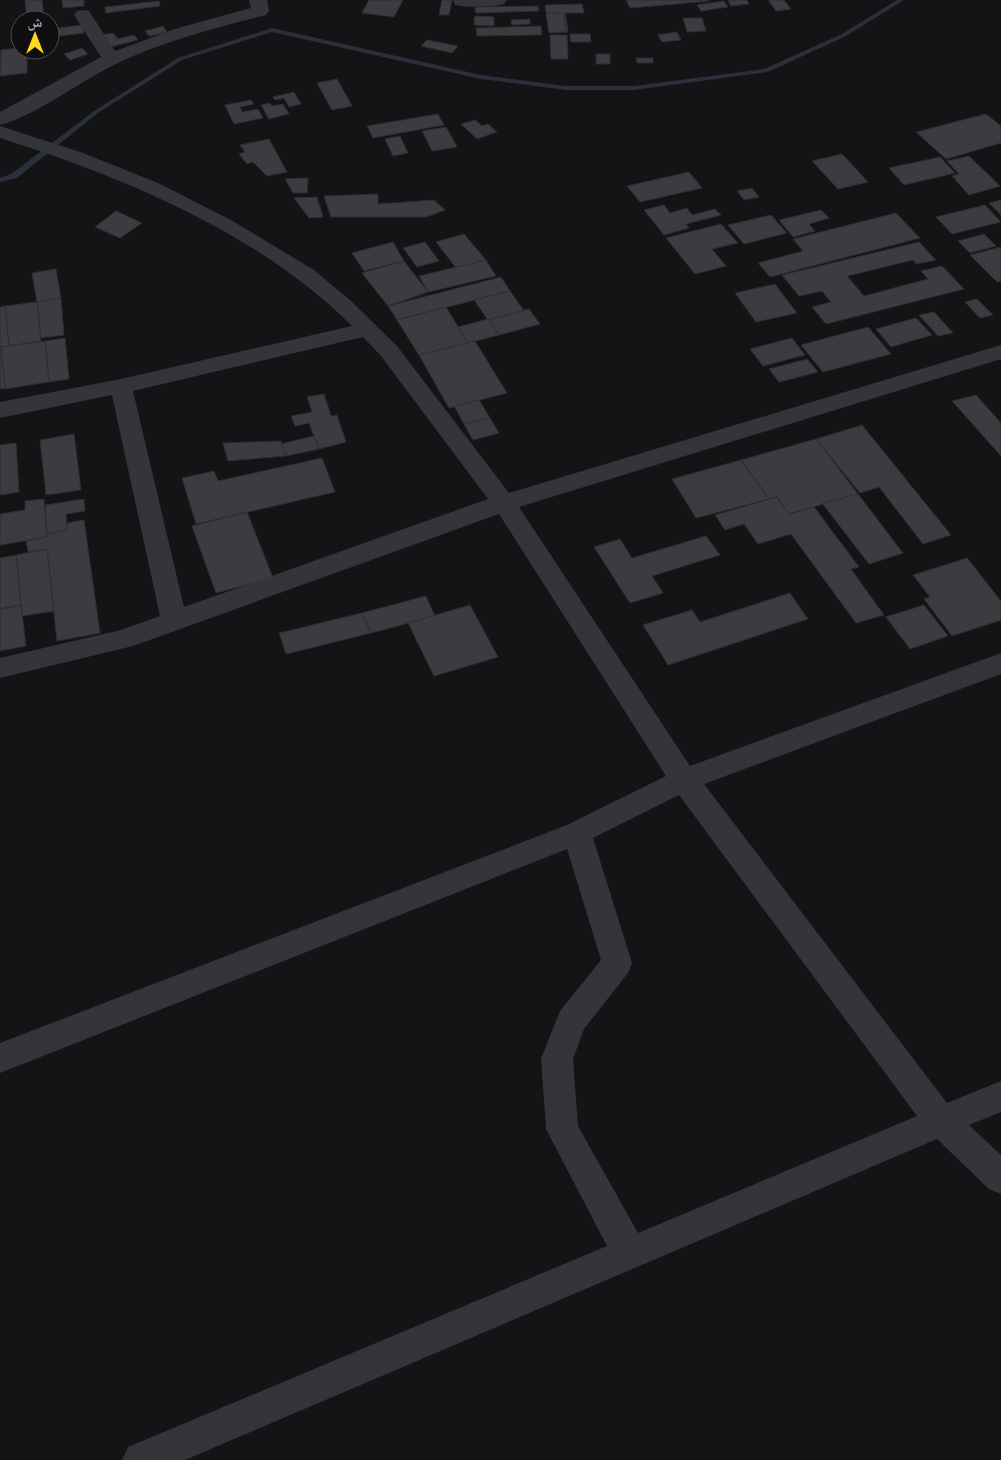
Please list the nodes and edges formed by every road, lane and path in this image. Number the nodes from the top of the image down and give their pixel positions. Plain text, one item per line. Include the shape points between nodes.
1 (258, 0) edge
2 (498, 0) edge
3 (460, 5) edge
4 (83, 15) dead end
5 (111, 59) junction
6 (0, 119) edge
7 (0, 132) edge
8 (368, 329) junction
9 (1001, 352) edge
10 (121, 386) junction
11 (0, 410) edge
12 (504, 503) junction
13 (174, 621) junction
14 (1001, 663) edge
15 (0, 668) edge
16 (684, 780) junction
17 (577, 833) junction
18 (0, 1058) edge
19 (1001, 1096) edge
20 (942, 1122) junction
21 (1001, 1178) edge
22 (630, 1253) junction
23 (141, 1460) edge

1 - 5 street via 260,11 213,23
2 - 3 street
4 - 5 street
5 - 6 street
7 - 8 street via 129,179 201,212 294,266
8 - 10 street
8 - 12 street
9 - 12 street
10 - 11 street
10 - 13 street
12 - 13 street
12 - 16 street
13 - 15 street via 124,639
14 - 16 street
16 - 17 street
16 - 20 street
17 - 18 street
17 - 22 street via 618,963 571,1021 557,1059 562,1129
19 - 20 street
20 - 21 street
20 - 22 street
22 - 23 street

